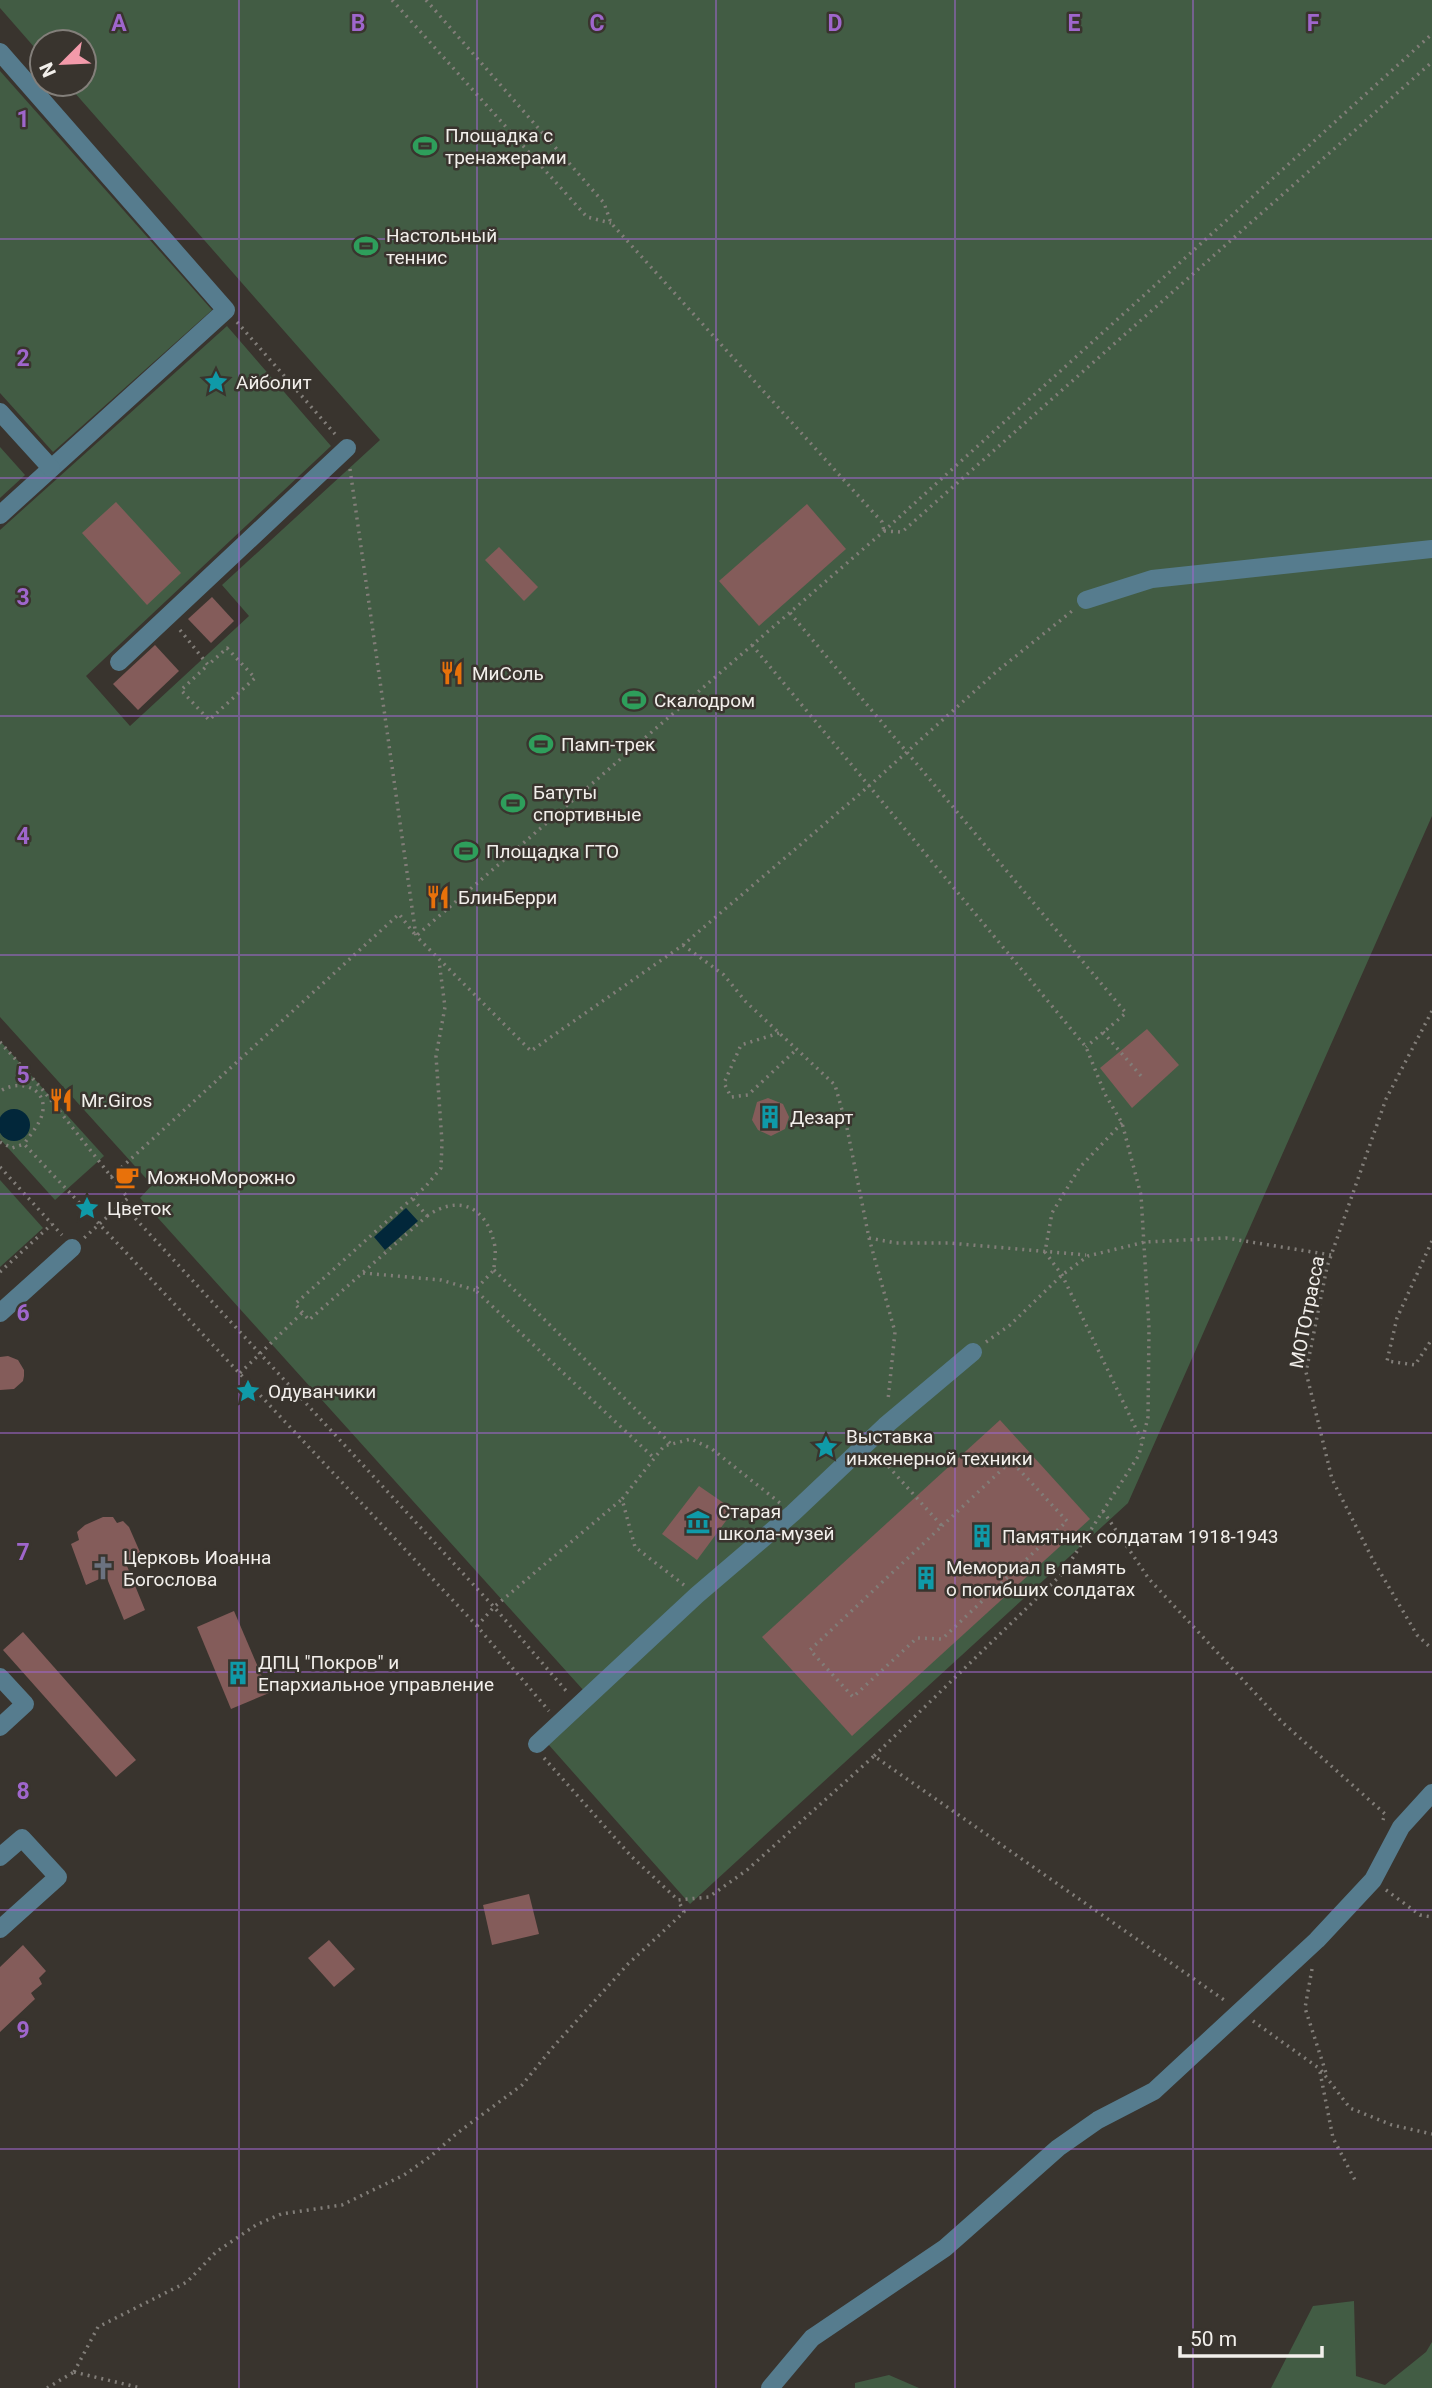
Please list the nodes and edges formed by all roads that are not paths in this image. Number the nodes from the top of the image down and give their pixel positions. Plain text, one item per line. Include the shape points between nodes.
1 (0, 52) edge
2 (0, 412) edge
3 (347, 448) road end
4 (51, 468) junction
5 (0, 514) edge
6 (1432, 549) edge
7 (1086, 600) road end
8 (119, 662) dead end
9 (72, 1248) road end
10 (0, 1313) edge
11 (973, 1352) road end
12 (0, 1677) edge
13 (0, 1727) edge
14 (537, 1744) road end
15 (1432, 1793) edge
16 (0, 1857) edge
17 (0, 1929) edge
18 (771, 2388) edge

1 - 4 street via 226,310
2 - 4 street
3 - 8 street
4 - 5 street
6 - 7 street via 1152,579
9 - 10 street
11 - 14 street via 697,1595
12 - 13 street via 25,1704
15 - 18 street via 1401,1827 1373,1880 1317,1940 1154,2091 1098,2120 1058,2148 944,2248 812,2337
16 - 17 street via 22,1838 58,1877

